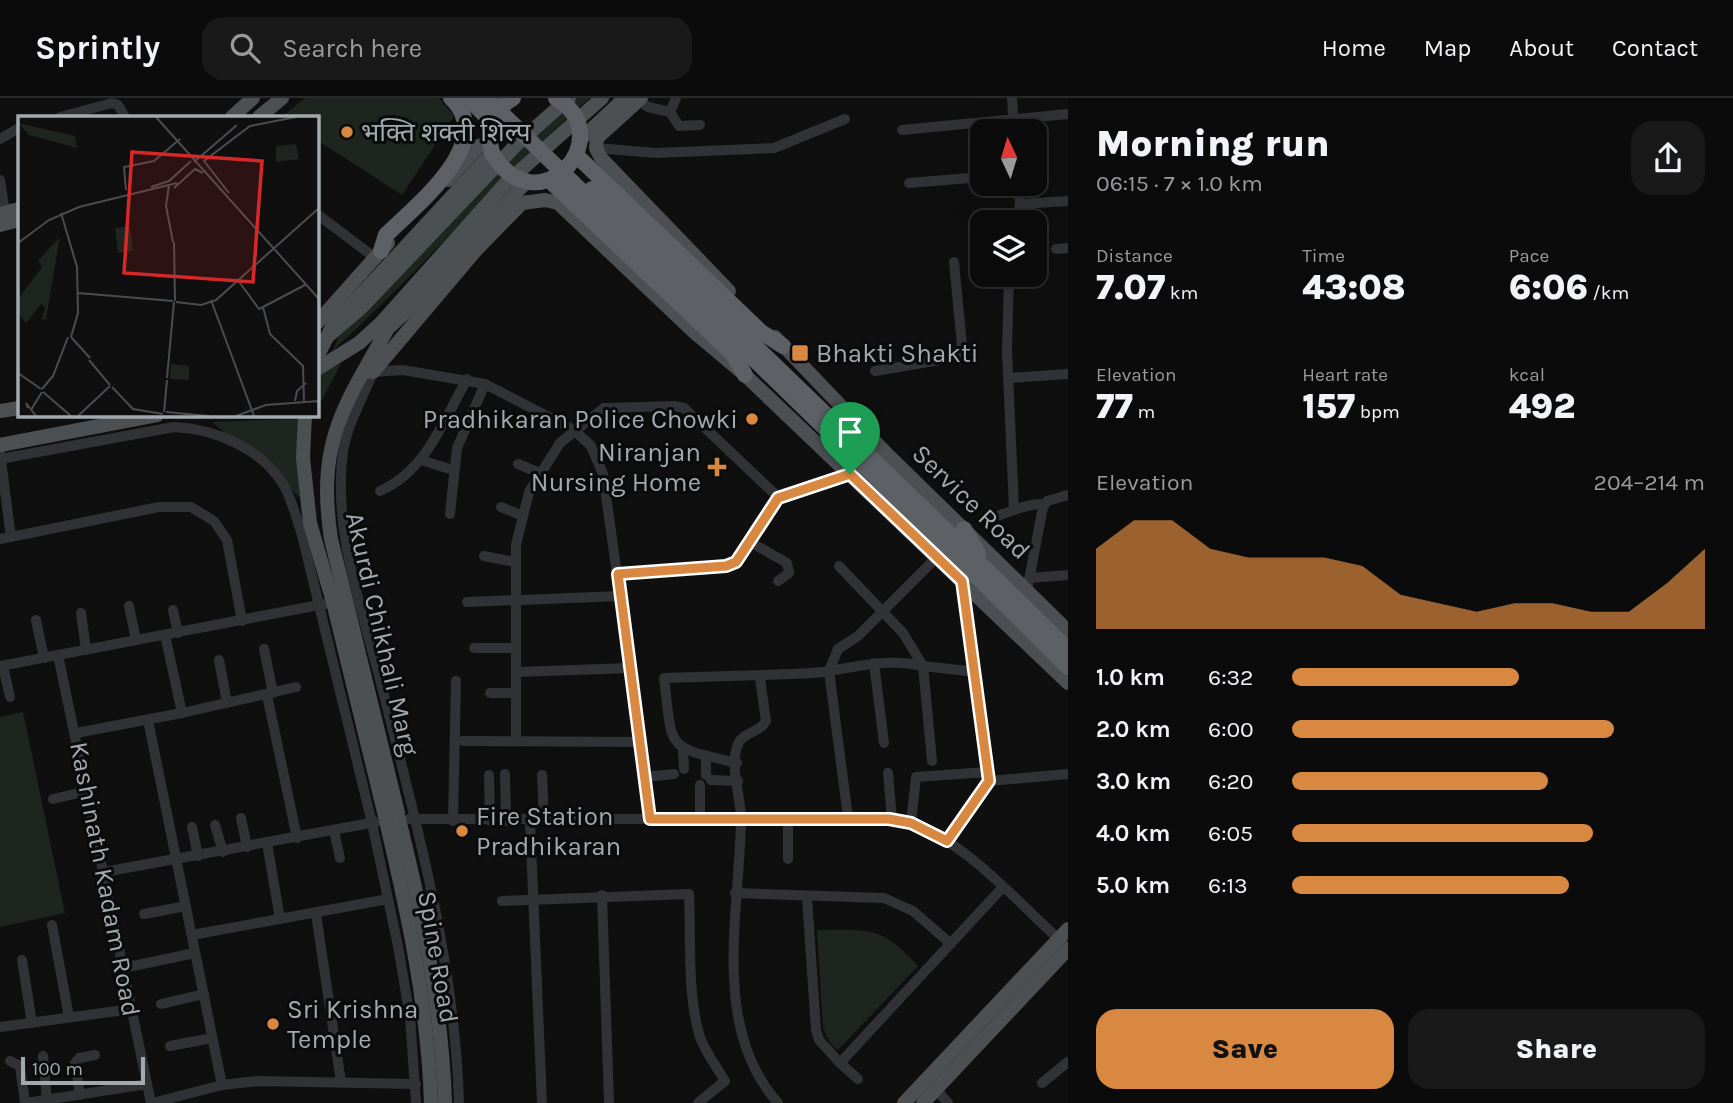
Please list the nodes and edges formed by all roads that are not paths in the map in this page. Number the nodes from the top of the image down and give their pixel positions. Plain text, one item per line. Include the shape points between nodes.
1 (254, 98) edge
2 (282, 98) edge
3 (451, 98) edge
4 (468, 98) edge
5 (486, 98) edge
6 (501, 98) edge
7 (513, 98) edge
8 (556, 98) edge
9 (569, 98) edge
10 (603, 98) edge
11 (676, 98) edge
12 (1013, 98) edge
13 (635, 99) edge
14 (670, 112) junction
15 (263, 114) edge
16 (1068, 114) edge
17 (64, 116) edge
18 (124, 116) edge
19 (233, 116) edge
20 (845, 119) dead end
21 (1014, 119) edge
22 (1046, 119) edge
23 (492, 122) junction
24 (700, 125) dead end
25 (970, 128) edge
26 (18, 129) edge
27 (902, 130) dead end
28 (0, 139) edge
29 (490, 148) junction
30 (578, 148) junction
31 (596, 148) junction
32 (970, 178) edge
33 (0, 180) edge
34 (549, 180) junction
35 (526, 182) junction
36 (909, 183) dead end
37 (1019, 196) edge
38 (1068, 201) edge
39 (1020, 204) junction
40 (1019, 210) edge
41 (318, 215) edge
42 (8, 217) edge
43 (378, 254) junction
44 (954, 262) dead end
45 (1007, 287) edge
46 (318, 322) edge
47 (386, 332) junction
48 (318, 343) edge
49 (783, 345) junction
50 (318, 355) edge
51 (318, 368) edge
52 (318, 369) edge
53 (368, 371) junction
54 (875, 371) dead end
55 (745, 374) junction
56 (1068, 374) edge
57 (1008, 378) junction
58 (467, 379) junction
59 (485, 384) junction
60 (18, 408) edge
61 (0, 411) edge
62 (153, 416) edge
63 (193, 416) edge
64 (305, 416) edge
65 (196, 428) junction
66 (574, 430) junction
67 (0, 453) edge
68 (421, 460) junction
69 (517, 464) dead end
70 (453, 470) junction
71 (540, 473) junction
72 (850, 474) junction
73 (380, 491) dead end
74 (1068, 495) edge
75 (778, 498) junction
76 (1045, 504) junction
77 (500, 507) dead end
78 (1014, 509) junction
79 (450, 514) dead end
80 (522, 515) junction
81 (984, 519) dead end
82 (6, 538) edge
83 (750, 542) junction
84 (949, 542) junction
85 (484, 556) dead end
86 (515, 562) junction
87 (839, 566) dead end
88 (618, 574) junction
89 (1068, 575) edge
90 (976, 578) junction
91 (778, 581) dead end
92 (1028, 584) junction
93 (621, 596) junction
94 (346, 600) junction
95 (514, 600) junction
96 (467, 602) dead end
97 (318, 606) junction
98 (129, 607) dead end
99 (173, 610) dead end
100 (884, 610) junction
101 (81, 613) dead end
102 (36, 620) dead end
103 (243, 621) junction
104 (178, 633) junction
105 (165, 635) junction
106 (136, 640) junction
107 (1061, 643) edge
108 (474, 648) dead end
109 (515, 648) junction
110 (264, 649) dead end
111 (86, 650) junction
112 (58, 655) junction
113 (44, 658) junction
114 (219, 660) dead end
115 (874, 663) junction
116 (2, 666) edge
117 (923, 666) junction
118 (1068, 667) edge
119 (631, 668) junction
120 (829, 671) junction
121 (516, 672) junction
122 (976, 672) junction
123 (764, 675) junction
124 (456, 681) dead end
125 (1068, 683) edge
126 (296, 687) dead end
127 (490, 693) dead end
128 (516, 693) junction
129 (270, 694) junction
130 (10, 696) dead end
131 (227, 703) junction
132 (182, 713) junction
133 (148, 720) junction
134 (76, 733) junction
135 (463, 741) dead end
136 (516, 741) junction
137 (639, 742) junction
138 (884, 743) dead end
139 (683, 750) junction
140 (706, 756) junction
141 (932, 761) dead end
142 (737, 763) junction
143 (888, 773) dead end
144 (505, 774) dead end
145 (1068, 774) edge
146 (488, 775) dead end
147 (542, 775) dead end
148 (988, 776) junction
149 (645, 777) junction
150 (706, 780) junction
151 (738, 781) junction
152 (87, 791) junction
153 (52, 799) dead end
154 (848, 817) junction
155 (241, 818) dead end
156 (389, 818) junction
157 (700, 818) junction
158 (741, 818) junction
159 (788, 818) junction
160 (650, 819) junction
161 (892, 819) junction
162 (544, 820) junction
163 (415, 821) junction
164 (453, 821) junction
165 (490, 821) junction
166 (506, 821) junction
167 (530, 821) junction
168 (911, 823) junction
169 (215, 825) dead end
170 (192, 827) dead end
171 (334, 831) junction
172 (297, 838) junction
173 (947, 841) junction
174 (268, 844) junction
175 (247, 847) junction
176 (223, 852) junction
177 (198, 856) junction
178 (340, 858) dead end
179 (788, 859) dead end
180 (176, 860) junction
181 (104, 872) junction
182 (1003, 887) junction
183 (735, 893) junction
184 (602, 895) junction
185 (535, 898) junction
186 (807, 898) junction
187 (388, 899) junction
188 (502, 901) dead end
189 (186, 906) junction
190 (144, 914) dead end
191 (316, 914) junction
192 (280, 919) junction
193 (52, 925) dead end
194 (192, 935) junction
195 (1066, 941) edge
196 (951, 944) junction
197 (195, 953) junction
198 (22, 960) dead end
199 (123, 968) junction
200 (204, 995) junction
201 (161, 1004) dead end
202 (132, 1009) junction
203 (69, 1017) junction
204 (33, 1023) junction
205 (0, 1027) edge
206 (212, 1038) junction
207 (170, 1046) dead end
208 (95, 1055) dead end
209 (43, 1056) dead end
210 (10, 1061) dead end
211 (1068, 1062) edge
212 (840, 1063) junction
213 (858, 1079) dead end
214 (341, 1082) junction
215 (1042, 1083) dead end
216 (147, 1084) junction
217 (416, 1084) junction
218 (932, 1084) junction
219 (222, 1085) junction
220 (80, 1095) junction
221 (47, 1100) junction
222 (67, 1100) edge
223 (25, 1103) edge
224 (151, 1103) edge
225 (416, 1103) edge
226 (431, 1103) edge
227 (444, 1103) edge
228 (459, 1103) edge
229 (542, 1103) edge
230 (609, 1103) edge
231 (698, 1103) edge
232 (778, 1103) edge
233 (904, 1103) edge
234 (923, 1103) edge
235 (948, 1103) edge

1 - 15 street
1 - 19 main road
2 - 15 main road
3 - 43 highway via 466,118 465,141 457,159 386,235
4 - 23 highway
5 - 84 highway, bridge
6 - 84 highway, bridge
7 - 23 highway
8 - 30 highway, bridge via 573,113
9 - 48 main road via 517,144 353,316
10 - 51 main road via 505,184 381,323
11 - 14 street
12 - 21 street
13 - 14 street
13 - 30 main road
13 - 31 main road via 597,138
14 - 24 street via 678,126
16 - 22 street
17 - 18 street via 112,103
20 - 31 street via 774,148 656,153
23 - 29 highway
25 - 27 street
26 - 28 street
29 - 35 highway, bridge via 505,172
29 - 43 main road via 479,146
29 - 50 main road, bridge via 333,325
30 - 34 highway, bridge via 570,166
30 - 49 highway via 761,332
31 - 49 main road, Service Road via 606,167
32 - 36 street
33 - 42 street
34 - 35 highway, bridge
34 - 55 highway via 733,354
35 - 47 main road
37 - 39 street
38 - 39 street
39 - 40 street
41 - 43 street
43 - 46 main road
44 - 54 street via 963,356
45 - 57 street
47 - 52 main road via 347,361
47 - 53 main road
49 - 84 main road, Service Road
53 - 55 main road, Akurdi Chikhali Marg via 522,203 545,200 558,204
53 - 58 street via 403,370
53 - 94 main road, Akurdi Chikhali Marg via 337,423 329,449 329,523
55 - 72 main road
56 - 57 street
57 - 78 street
58 - 59 street
58 - 68 street
59 - 66 street
59 - 70 street via 457,448
60 - 61 main road
62 - 67 main road
63 - 65 street
64 - 94 main road via 303,458 310,523 321,561
65 - 67 street via 174,427
65 - 97 street via 245,448 282,483 302,536
66 - 71 street
66 - 75 street via 604,408 684,408
66 - 88 street via 598,458
67 - 82 street
68 - 70 street
68 - 73 street via 405,477
69 - 71 street
70 - 79 street
71 - 80 street
72 - 75 street
72 - 84 main road
74 - 76 street
75 - 83 street
76 - 78 street
76 - 92 street
77 - 80 street
78 - 81 street
80 - 86 street
82 - 103 street via 159,507 191,507 214,521 227,540
83 - 88 street via 736,562 726,566
83 - 91 street via 787,564 789,573
84 - 90 highway
84 - 90 highway
84 - 92 main road, Service Road
84 - 100 street
85 - 86 street
86 - 95 street
87 - 100 street
88 - 93 street
89 - 92 street
90 - 107 highway
90 - 122 street
90 - 125 main road
92 - 107 main road, Service Road
93 - 95 street
93 - 119 street
94 - 97 street
94 - 156 main road, Akurdi Chikhali Marg
94 - 163 street
95 - 96 street
95 - 109 street
97 - 103 street
97 - 156 street
98 - 106 street
99 - 104 street
100 - 117 street
100 - 120 street via 838,649
101 - 111 street
102 - 113 street
103 - 104 street
104 - 105 street
105 - 106 street
105 - 132 street
106 - 111 street
107 - 118 highway
108 - 109 street
109 - 121 street
110 - 129 street
111 - 112 street
112 - 113 street
112 - 134 street, Kashinath Kadam Road
113 - 116 street
114 - 131 street
115 - 117 street
115 - 120 street
115 - 138 street
116 - 130 street
117 - 122 street
117 - 141 street
119 - 121 street
119 - 137 street
120 - 123 street
120 - 154 street
121 - 128 street
122 - 148 street
123 - 139 street via 664,678 671,735
123 - 142 street via 760,683 766,721 738,743
124 - 164 street
126 - 129 street
127 - 128 street
128 - 136 street
129 - 131 street
129 - 172 street
131 - 132 street
132 - 133 street
133 - 134 street
133 - 180 street
134 - 152 street, Kashinath Kadam Road
135 - 136 street
136 - 137 street
137 - 149 street
139 - 140 street
139 - 149 street via 679,772
140 - 142 street
140 - 150 street
142 - 151 street
143 - 161 street
144 - 166 street
145 - 148 street
146 - 165 street
147 - 162 street
148 - 168 street via 916,777
148 - 173 street
149 - 160 street
150 - 151 street
150 - 157 street
151 - 158 street
152 - 153 street
152 - 181 street, Kashinath Kadam Road
154 - 159 street
154 - 161 street
155 - 175 street
156 - 163 street
156 - 171 street
156 - 187 street
156 - 226 main road, Spine Road via 420,978
156 - 227 main road, Akurdi Chikhali Marg via 433,976
157 - 158 street
157 - 160 street
158 - 159 street
158 - 183 street
159 - 179 street
160 - 162 street
161 - 168 street
162 - 167 street
163 - 164 street
163 - 228 street via 447,974
164 - 165 street
165 - 166 street
166 - 167 street
167 - 185 street
168 - 173 street
169 - 176 street
170 - 177 street
171 - 172 street
171 - 178 street
172 - 174 street
173 - 182 street
174 - 175 street
174 - 192 street
175 - 176 street
176 - 177 street
177 - 180 street
180 - 181 street
180 - 189 street
181 - 199 street, Kashinath Kadam Road
182 - 195 street
182 - 196 street
183 - 186 street
183 - 232 street via 739,1018 759,1077
184 - 185 street
184 - 230 street
184 - 231 street via 689,894 698,1027 725,1081
185 - 188 street
185 - 229 street
186 - 196 street via 855,895 901,904
186 - 212 street via 816,1030
187 - 191 street
187 - 217 street via 405,981
189 - 190 street
189 - 194 street
191 - 192 street
191 - 214 street
192 - 194 street
193 - 203 street
194 - 197 street
195 - 218 main road
196 - 212 street
197 - 199 street
197 - 200 street
198 - 204 street
199 - 202 street, Kashinath Kadam Road
200 - 201 street
200 - 206 street
202 - 203 street
202 - 216 street, Kashinath Kadam Road
203 - 204 street
204 - 205 street
206 - 207 street
206 - 219 street
208 - 220 street via 75,1063
209 - 221 street
210 - 223 street via 20,1066
211 - 215 street
212 - 213 street
214 - 217 street
214 - 219 street
216 - 220 street
216 - 224 street, Kashinath Kadam Road
217 - 225 street
218 - 233 main road
218 - 234 main road
218 - 235 street
219 - 224 street
220 - 222 street
221 - 222 street
221 - 223 street

